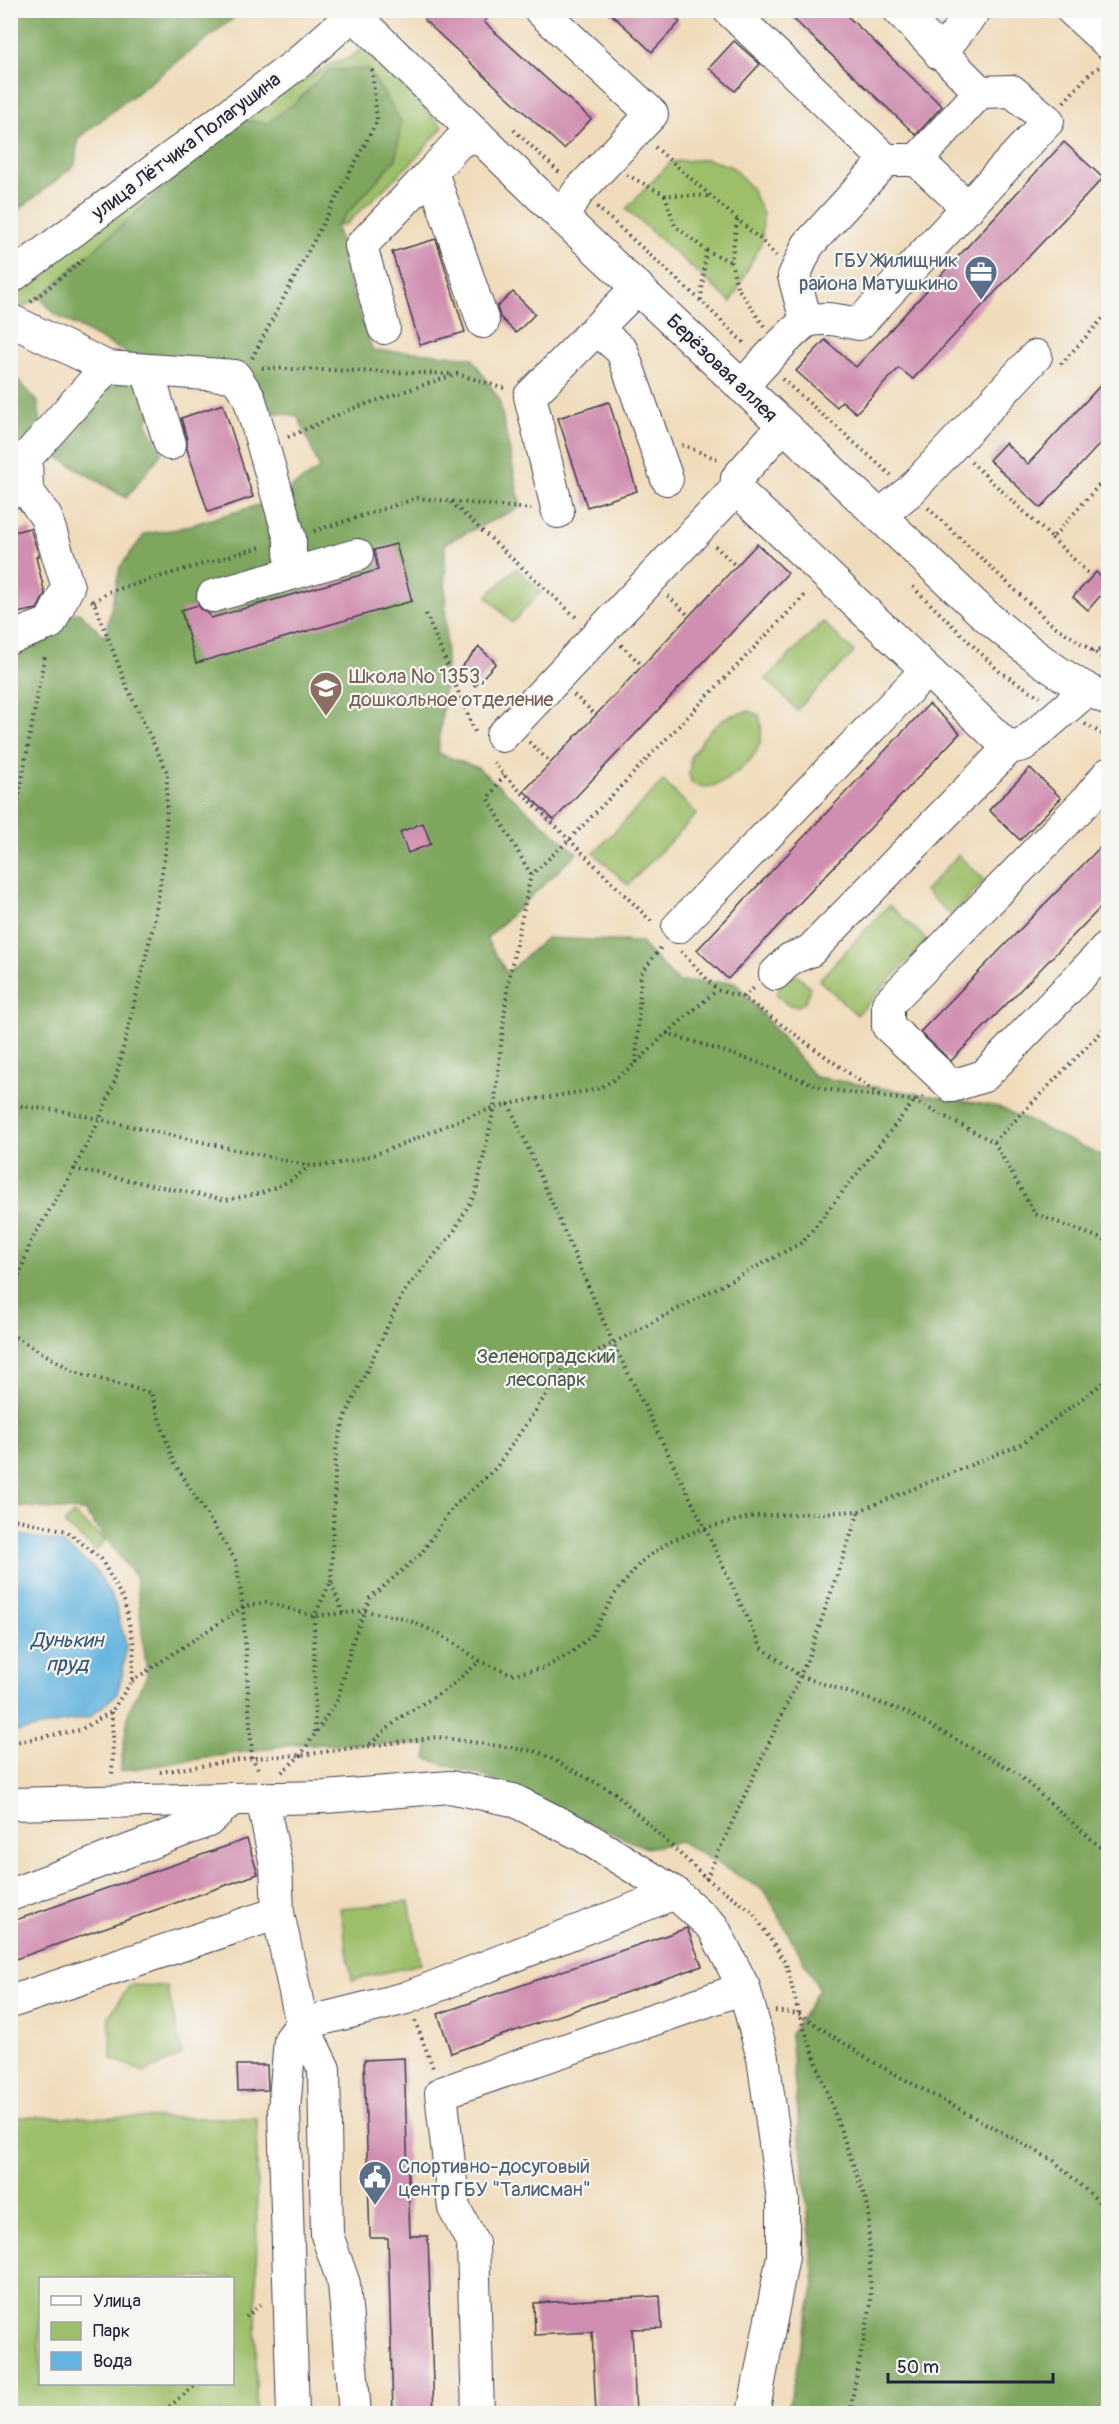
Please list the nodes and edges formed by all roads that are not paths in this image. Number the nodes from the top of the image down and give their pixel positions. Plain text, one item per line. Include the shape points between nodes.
1 (540, 10) edge
2 (729, 10) edge
3 (899, 10) edge
4 (975, 10) edge
5 (1072, 10) edge
6 (356, 13) edge
7 (1108, 43) edge
8 (940, 54) junction
9 (980, 92) junction
10 (478, 135) junction
11 (886, 160) junction
12 (917, 160) junction
13 (432, 172) junction
14 (968, 208) junction
15 (562, 217) junction
16 (10, 278) edge
17 (638, 287) junction
18 (10, 320) edge
19 (806, 321) junction
20 (483, 322) dead end
21 (384, 328) dead end
22 (598, 330) junction
23 (1036, 356) dead end
24 (107, 367) junction
25 (147, 370) junction
26 (742, 387) junction
27 (783, 426) junction
28 (170, 444) dead end
29 (667, 479) dead end
30 (736, 483) junction
31 (19, 491) edge
32 (558, 512) road end
33 (879, 515) junction
34 (357, 555) dead end
35 (294, 573) junction
36 (213, 596) dead end
37 (10, 638) edge
38 (926, 671) junction
39 (1098, 694) edge
40 (502, 736) dead end
41 (1009, 748) junction
42 (1108, 774) edge
43 (673, 932) road end
44 (1108, 947) edge
45 (763, 983) road end
46 (265, 1792) junction
47 (232, 1799) junction
48 (10, 1804) edge
49 (675, 1893) junction
50 (10, 1895) edge
51 (278, 1913) junction
52 (747, 1998) junction
53 (10, 2002) edge
54 (302, 2024) junction
55 (293, 2414) edge
56 (355, 2414) edge
57 (478, 2414) edge
58 (753, 2414) edge

1 - 15 street via 652,114 579,191
2 - 11 street
3 - 8 street
4 - 8 street
5 - 7 street
6 - 10 street, Берёзовая аллея
6 - 16 street, улица Лётчика Полагушина via 298,63
8 - 9 street
9 - 12 street
9 - 14 street via 1012,91 1048,121
10 - 13 street via 459,142
10 - 15 street, Берёзовая аллея
11 - 12 street
11 - 19 street via 808,245 794,276
12 - 14 street
13 - 20 street
13 - 21 street via 361,246
14 - 19 street via 859,324 832,318
15 - 17 street, Берёзовая аллея
17 - 22 street
17 - 26 street, Берёзовая аллея
18 - 24 street
19 - 26 street
22 - 29 street via 622,351
22 - 32 street via 530,396
23 - 33 street via 910,492
24 - 25 street
24 - 31 street via 26,458
25 - 28 street
25 - 35 street via 241,372 290,539
26 - 27 street, Берёзовая аллея
27 - 30 street
27 - 33 street, Берёзовая аллея
30 - 38 street via 825,576
30 - 40 street
31 - 37 street via 46,517 81,595 50,623
33 - 39 street, Берёзовая аллея via 1030,653
34 - 35 street
35 - 36 street
38 - 41 street
38 - 43 street
39 - 41 street via 1023,745
41 - 45 street via 810,951 790,959
42 - 44 street via 888,1004 888,1026 952,1086 984,1076
46 - 47 street
46 - 49 street via 325,1797 450,1787 513,1800 582,1835
46 - 51 street via 276,1865
47 - 48 street
47 - 50 street via 208,1821
49 - 52 street via 713,1927
49 - 54 street via 406,1998
51 - 53 street
51 - 54 street
52 - 57 street via 441,2093 454,2208 473,2243
52 - 58 street via 763,2058 783,2200 783,2256
54 - 55 street via 290,2040 284,2110
54 - 56 street via 324,2069 327,2235 344,2284

